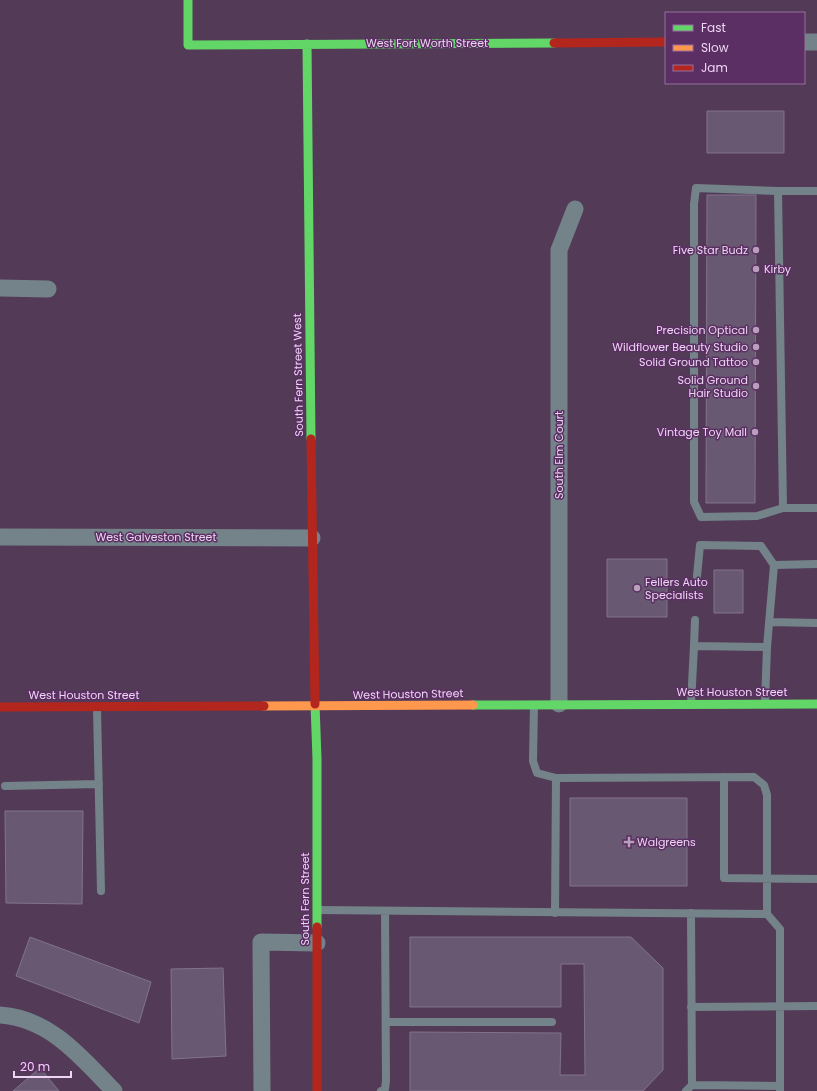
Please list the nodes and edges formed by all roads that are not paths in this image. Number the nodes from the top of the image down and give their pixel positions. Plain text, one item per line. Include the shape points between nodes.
1 (188, 0) edge
2 (665, 42) edge
3 (805, 42) edge
4 (817, 42) edge
5 (306, 44) junction
6 (778, 191) junction
7 (817, 191) edge
8 (575, 209) dead end
9 (0, 288) edge
10 (48, 289) dead end
11 (783, 508) junction
12 (817, 508) edge
13 (0, 537) edge
14 (312, 538) junction
15 (817, 564) edge
16 (774, 565) junction
17 (697, 576) dead end
18 (695, 620) dead end
19 (769, 622) junction
20 (817, 623) edge
21 (694, 646) junction
22 (767, 647) junction
23 (559, 704) junction
24 (691, 704) junction
25 (765, 704) junction
26 (817, 704) edge
27 (534, 705) junction
28 (0, 707) edge
29 (97, 707) junction
30 (316, 707) junction
31 (724, 777) junction
32 (556, 778) junction
33 (99, 784) junction
34 (5, 786) dead end
35 (767, 878) junction
36 (817, 879) edge
37 (101, 891) dead end
38 (318, 910) junction
39 (385, 911) junction
40 (556, 912) junction
41 (691, 913) junction
42 (767, 914) junction
43 (317, 944) junction
44 (780, 1006) junction
45 (817, 1006) edge
46 (692, 1007) junction
47 (0, 1015) edge
48 (386, 1022) junction
49 (552, 1022) dead end
50 (689, 1088) edge
51 (732, 1088) edge
52 (780, 1089) edge
53 (114, 1091) edge
54 (262, 1091) edge
55 (317, 1091) edge
56 (381, 1091) edge

1 - 5 street, West Fort Worth Street via 188,45
2 - 5 street, West Fort Worth Street
3 - 4 street
5 - 14 street, South Fern Street West
6 - 7 lane
6 - 11 lane
6 - 11 lane via 696,188 694,502 701,518 757,516
8 - 23 street, South Elm Court via 559,250
9 - 10 street
11 - 12 lane
13 - 14 street, West Galveston Street
14 - 30 street, South Fern Street West
15 - 16 lane
16 - 17 lane via 761,546 700,545
16 - 19 lane
18 - 21 lane
19 - 20 lane
19 - 22 lane
21 - 22 lane
21 - 24 lane
22 - 25 lane
23 - 24 street, West Houston Street
23 - 27 street, West Houston Street
24 - 25 street, West Houston Street
25 - 26 street, West Houston Street
27 - 30 street, West Houston Street
27 - 32 lane via 533,761 537,773
28 - 29 street, West Houston Street
29 - 30 street, West Houston Street
29 - 33 lane
30 - 38 street, South Fern Street
31 - 32 lane
31 - 35 lane via 754,777 764,786 767,795
31 - 35 lane via 724,878
32 - 40 lane
33 - 34 lane
33 - 37 lane
35 - 36 lane
35 - 42 lane
38 - 39 lane
38 - 43 street, South Fern Street
39 - 40 lane
39 - 48 lane
40 - 41 lane
41 - 42 lane
41 - 46 lane
42 - 44 lane via 780,929
43 - 54 street via 261,942
43 - 55 street, South Fern Street
44 - 45 lane
44 - 46 lane
44 - 52 lane
46 - 50 lane
47 - 53 street via 31,1022 55,1034
48 - 49 lane
48 - 56 lane via 386,1081
50 - 51 lane
51 - 52 lane

